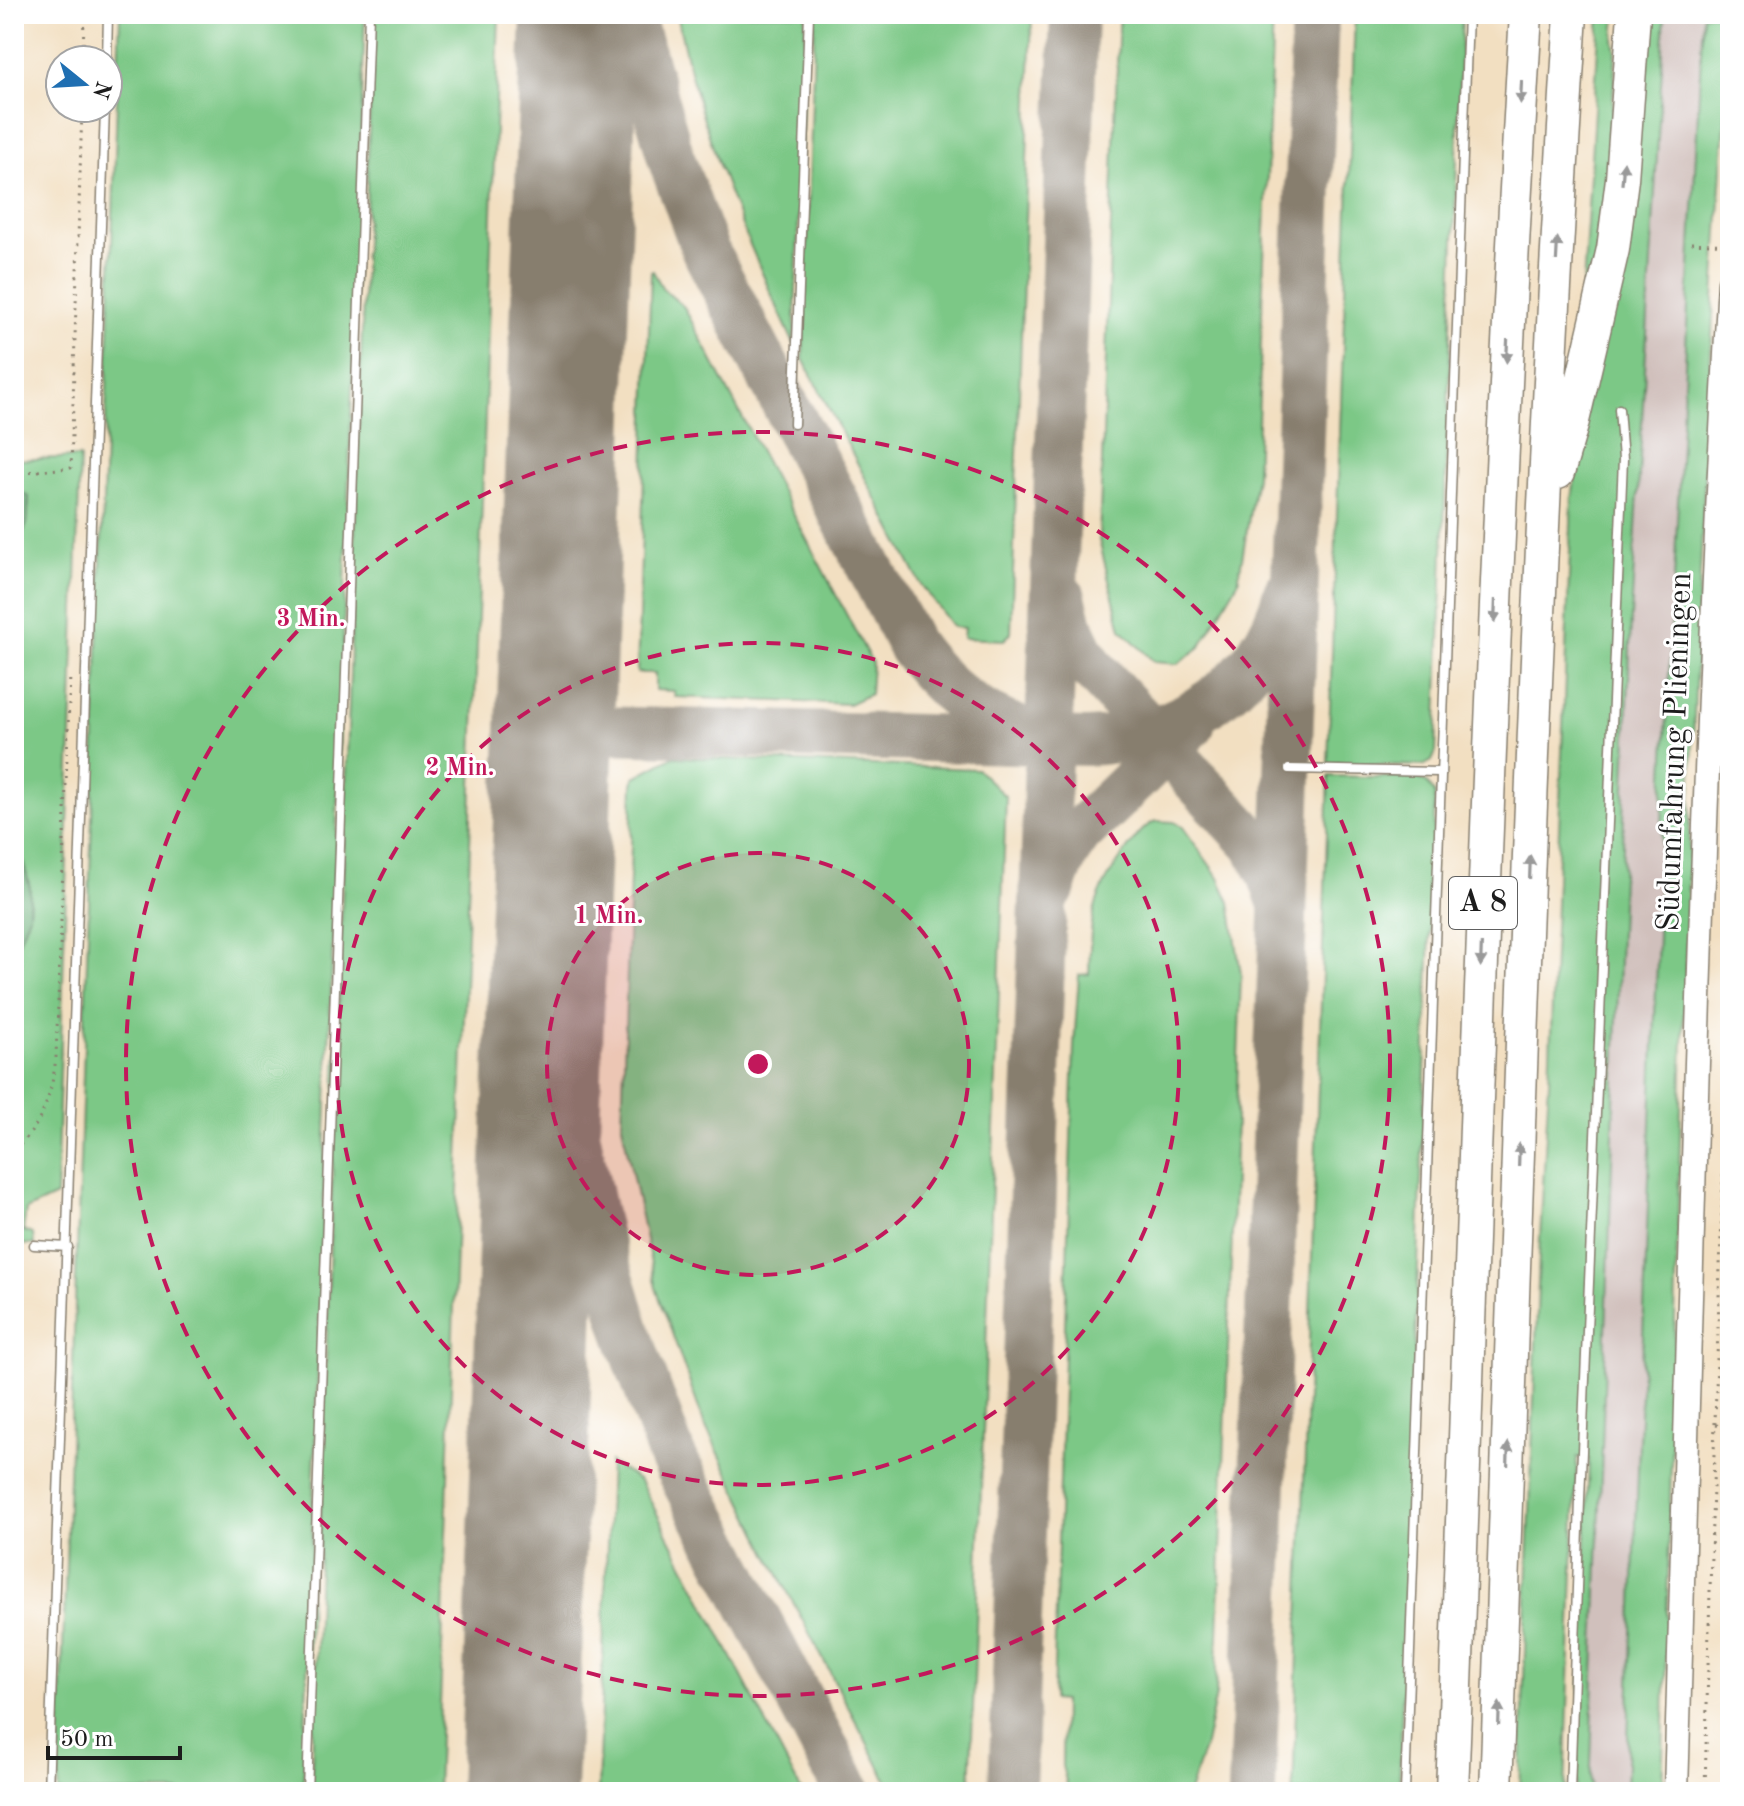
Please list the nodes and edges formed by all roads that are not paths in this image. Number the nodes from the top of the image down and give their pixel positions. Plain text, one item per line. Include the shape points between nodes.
1 (108, 14) edge
2 (369, 14) edge
3 (809, 14) edge
4 (1468, 14) edge
5 (1526, 14) edge
6 (1571, 14) edge
7 (1634, 14) edge
8 (107, 44) edge
9 (104, 124) edge
10 (1730, 282) edge
11 (1619, 409) dead end
12 (794, 424) dead end
13 (1543, 523) junction
14 (1289, 769) dead end
15 (1439, 772) junction
16 (34, 1245) dead end
17 (68, 1247) junction
18 (48, 1792) edge
19 (307, 1792) edge
20 (1405, 1792) edge
21 (1452, 1792) edge
22 (1496, 1792) edge
23 (1570, 1792) edge
24 (1676, 1792) edge

1 - 8 lane
2 - 19 lane
3 - 12 lane
4 - 15 lane
5 -> 21 highway, A 8 via 1491,699
13 -> 6 highway, A 8
13 -> 7 highway via 1570,434 1613,249
9 - 17 lane
10 - 24 main road, Südumfahrung Plieningen via 1710,689
11 - 23 lane via 1623,459
22 -> 13 highway, A 8
14 - 15 lane
15 - 20 lane
16 - 17 lane
17 - 18 lane

